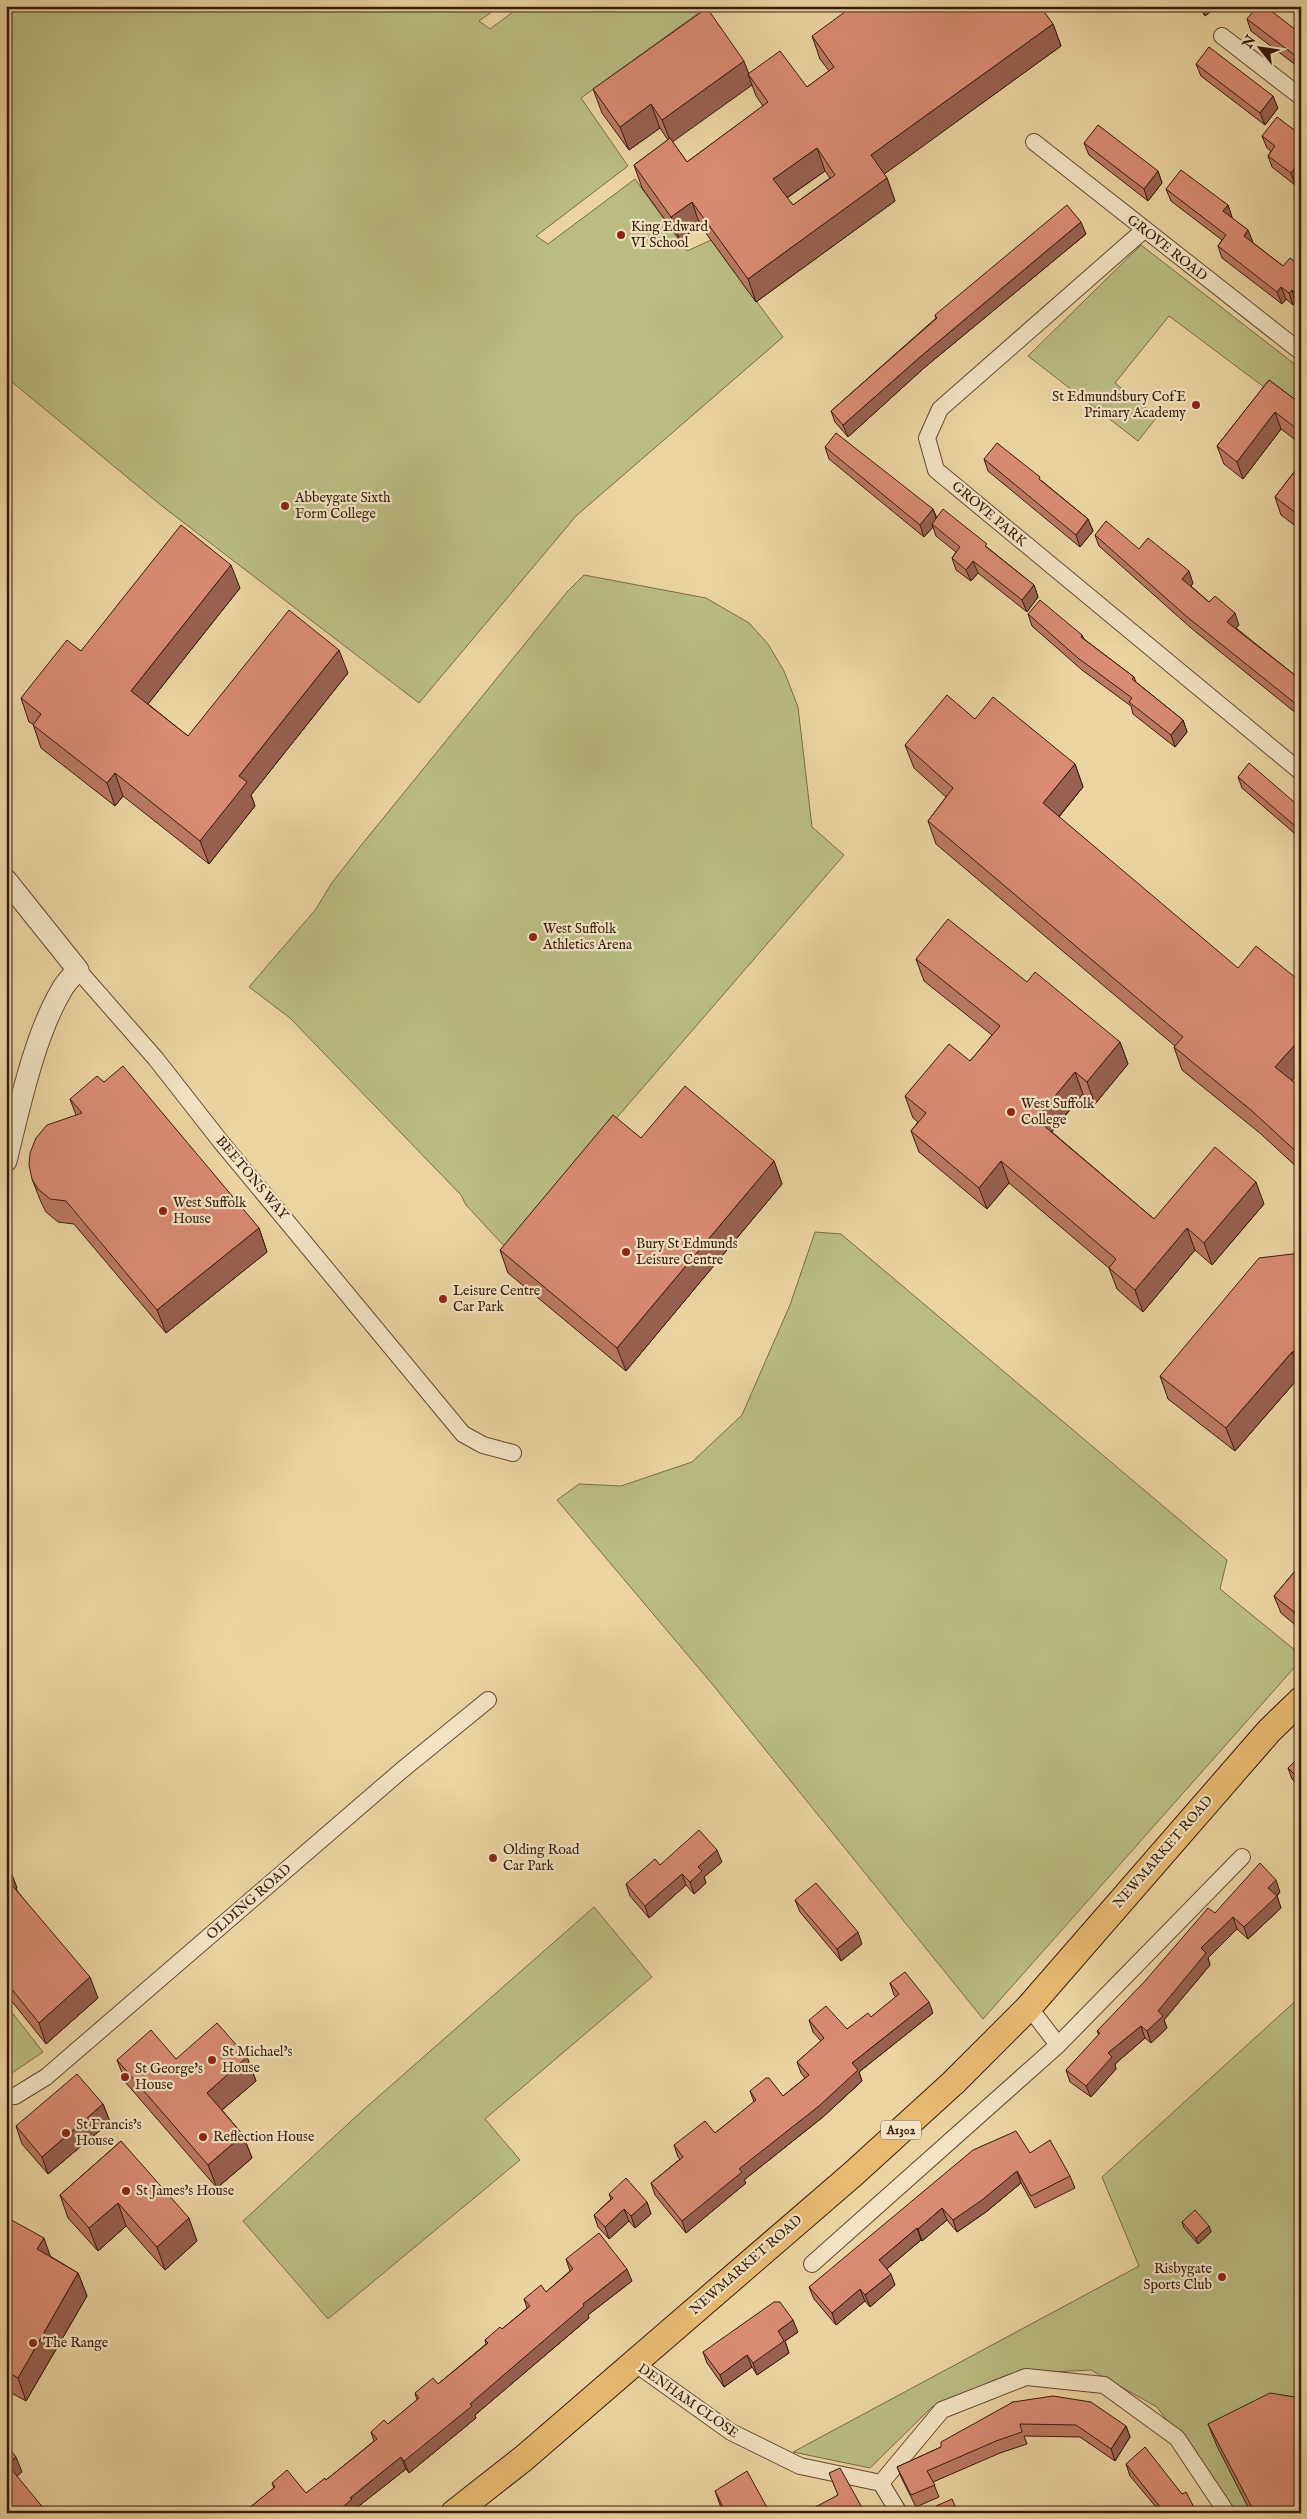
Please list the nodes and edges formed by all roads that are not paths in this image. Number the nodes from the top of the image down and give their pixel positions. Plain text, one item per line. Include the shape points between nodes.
1 (1222, 36) dead end
2 (1301, 97) edge
3 (1034, 142) dead end
4 (1144, 230) junction
5 (1301, 352) edge
6 (1301, 772) edge
7 (6, 880) edge
8 (78, 970) junction
9 (6, 1161) edge
10 (513, 1452) dead end
11 (488, 1700) dead end
12 (1301, 1700) edge
13 (1242, 1857) dead end
14 (1029, 2007) junction
15 (1058, 2045) junction
16 (6, 2097) edge
17 (812, 2264) dead end
18 (633, 2362) junction
19 (882, 2483) junction
20 (454, 2513) edge
21 (899, 2513) edge
22 (1226, 2513) edge

1 - 2 street
3 - 4 street, GROVE ROAD
4 - 5 street, GROVE ROAD
4 - 6 street, GROVE PARK via 940,409 927,438 936,470
7 - 8 street, BEETONS WAY
8 - 9 street via 62,989 48,1016
8 - 10 street, BEETONS WAY via 156,1059 463,1434 483,1445
11 - 16 street, OLDING ROAD via 46,2077 15,2096
12 - 14 main road, NEWMARKET ROAD / A1302 via 1269,1731
13 - 15 street
14 - 15 street
14 - 18 main road, NEWMARKET ROAD / A1302 via 953,2083 853,2174
15 - 17 street
18 - 19 street, DENHAM CLOSE via 731,2432 800,2466
18 - 20 main road, NEWMARKET ROAD / A1302 via 524,2458
19 - 21 street
19 - 22 street via 942,2410 1026,2377 1104,2385 1177,2438

